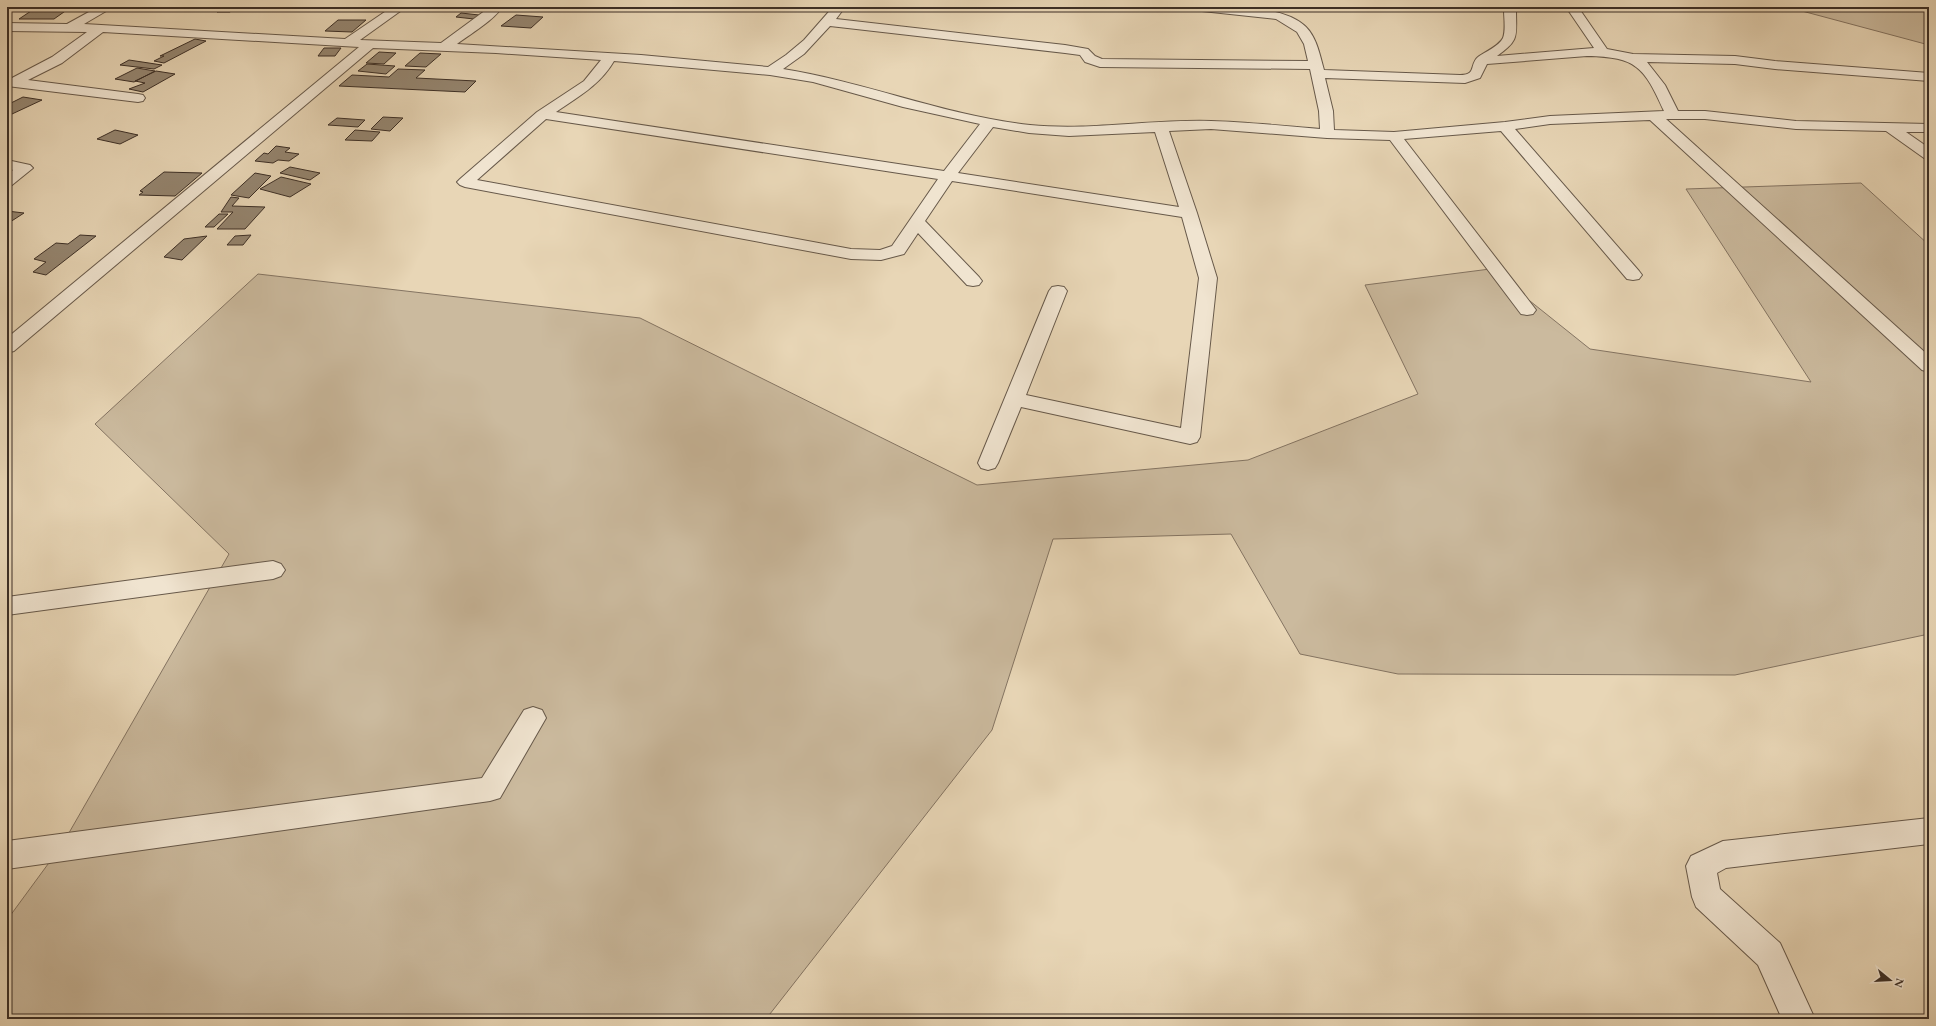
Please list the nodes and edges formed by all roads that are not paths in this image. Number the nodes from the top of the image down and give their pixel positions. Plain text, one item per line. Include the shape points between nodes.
1 (107, 7) edge
2 (400, 7) edge
3 (839, 7) edge
4 (1202, 7) edge
5 (1572, 7) edge
6 (496, 8) dead end
7 (1510, 10) dead end
8 (827, 22) junction
9 (7, 26) edge
10 (71, 27) junction
11 (100, 28) junction
12 (347, 43) junction
13 (370, 44) junction
14 (444, 47) junction
15 (1603, 52) junction
16 (609, 58) junction
17 (1633, 58) junction
18 (1481, 61) junction
19 (1316, 70) junction
20 (770, 71) junction
21 (1929, 77) edge
22 (9, 82) edge
23 (138, 98) dead end
24 (544, 114) junction
25 (1653, 115) junction
26 (1673, 115) junction
27 (989, 122) junction
28 (1505, 126) junction
29 (1160, 127) junction
30 (1890, 128) junction
31 (1929, 128) edge
32 (1327, 134) junction
33 (1394, 136) junction
34 (1929, 155) edge
35 (7, 164) edge
36 (949, 175) junction
37 (7, 182) edge
38 (1189, 213) junction
39 (917, 222) junction
40 (1633, 275) dead end
41 (974, 282) dead end
42 (1058, 291) dead end
43 (1527, 310) dead end
44 (7, 347) edge
45 (1929, 366) edge
46 (1015, 399) junction
47 (988, 463) dead end
48 (273, 570) dead end
49 (7, 606) edge
50 (533, 718) dead end
51 (1929, 831) edge
52 (7, 856) edge
53 (1799, 1019) edge

1 - 10 street
2 - 12 street
3 - 8 street
4 - 19 street via 1279,16 1302,30 1310,44
5 - 15 street
6 - 14 street
7 - 18 street via 1510,36 1507,43
8 - 19 street via 1065,49 1084,52 1090,59 1100,63
8 - 20 street via 799,53
9 - 10 street
10 - 11 street
11 - 12 street
11 - 22 street via 57,60
12 - 13 street
13 - 14 street
13 - 44 street
14 - 16 street
15 - 17 street
15 - 18 street
16 - 20 street
16 - 24 street via 604,69 593,81
17 - 21 street via 1735,60
17 - 26 street via 1646,66 1661,88
18 - 19 street via 1478,74 1474,78 1466,79
19 - 32 street via 1324,94
20 - 27 street via 814,78 908,104
22 - 23 street
24 - 36 street
24 - 39 street via 466,182 851,254 881,255 898,250
25 - 26 street
25 - 28 street via 1550,120
25 - 45 street
26 - 30 street via 1705,115 1796,125
27 - 29 street via 1069,132
27 - 36 street
28 - 33 street
28 - 40 street
29 - 32 street via 1211,125
29 - 38 street
30 - 31 street
30 - 34 street
32 - 33 street
33 - 43 street
35 - 37 street via 25,168
36 - 38 street
36 - 39 street
38 - 46 street via 1208,278 1190,437
39 - 41 street
42 - 46 street
46 - 47 street
48 - 49 street
50 - 52 street via 490,789
51 - 53 street via 1723,855 1701,866 1707,897 1769,954

